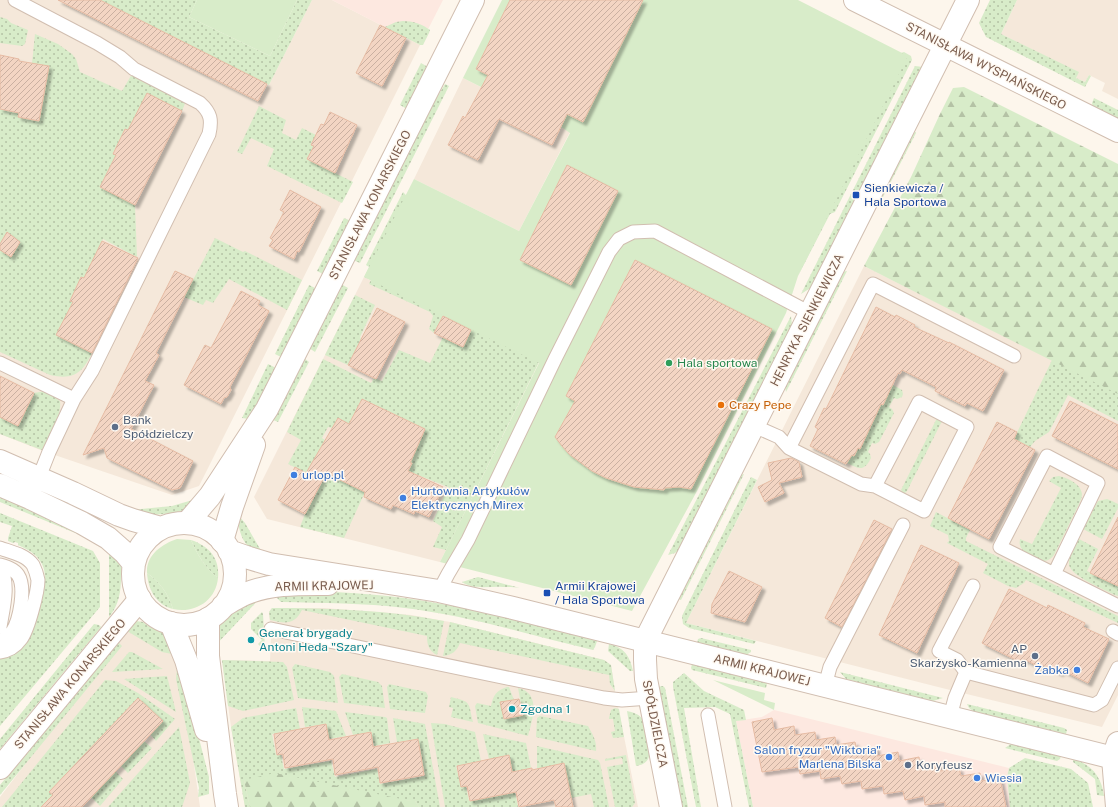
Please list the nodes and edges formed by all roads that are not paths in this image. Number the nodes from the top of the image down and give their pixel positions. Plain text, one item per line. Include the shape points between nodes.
1 (15, 0) edge
2 (473, 0) edge
3 (855, 0) edge
4 (968, 0) edge
5 (945, 46) junction
6 (1118, 131) edge
7 (810, 313) junction
8 (1014, 356) dead end
9 (0, 363) edge
10 (74, 399) junction
11 (267, 410) junction
12 (754, 426) junction
13 (789, 448) junction
14 (0, 461) edge
15 (39, 478) junction
16 (0, 485) edge
17 (875, 486) junction
18 (30, 498) junction
19 (187, 523) junction
20 (903, 526) dead end
21 (161, 528) junction
22 (226, 546) junction
23 (0, 548) edge
24 (134, 564) junction
25 (0, 566) edge
26 (1054, 574) junction
27 (405, 586) junction
28 (973, 586) dead end
29 (440, 591) junction
30 (140, 599) junction
31 (1118, 606) edge
32 (216, 613) junction
33 (171, 623) junction
34 (0, 627) edge
35 (270, 629) dead end
36 (0, 641) edge
37 (645, 641) junction
38 (0, 652) edge
39 (1118, 668) edge
40 (966, 672) junction
41 (825, 686) junction
42 (650, 698) junction
43 (708, 715) dead end
44 (950, 717) junction
45 (1116, 753) edge
46 (0, 768) edge
47 (226, 801) edge
48 (671, 807) edge
49 (725, 807) edge
50 (1117, 807) edge

1 - 10 lane via 97,43 135,70 200,103 207,109 210,117 209,134 92,371
2 - 11 street, STANISŁAWA KONARSKIEGO
3 - 5 street, STANISŁAWA WYSPIAŃSKIEGO
4 - 5 street, HENRYKA SIENKIEWICZA
5 - 6 street, STANISŁAWA WYSPIAŃSKIEGO
5 - 7 street, HENRYKA SIENKIEWICZA
7 - 12 street, HENRYKA SIENKIEWICZA
7 - 29 lane via 655,231 633,232 620,239 610,252 555,359 468,540
8 - 13 lane via 873,284
9 - 10 lane
10 - 15 lane
11 - 19 street, STANISŁAWA KONARSKIEGO via 210,496
11 - 22 street, STANISŁAWA KONARSKIEGO via 232,507
12 - 13 lane via 779,438
12 - 37 street, HENRYKA SIENKIEWICZA
13 - 17 lane via 861,484
14 - 15 street
15 - 18 lane
15 - 21 street via 119,515
16 - 18 street
17 - 17 lane via 919,402 967,427 924,511
18 - 24 street via 108,538
19 - 21 street
19 - 22 street via 212,532
20 - 41 lane via 830,667
21 - 24 street via 142,545
22 - 27 street, ARMII KRAJOWEJ via 249,558 269,564
22 - 32 street via 233,563 234,577 231,593
23 - 38 lane via 27,560 38,580 26,631 15,645
24 - 30 street via 134,582
25 - 34 lane via 6,588
25 - 36 lane via 14,571 23,588 13,631
26 - 26 lane via 1098,483 1047,456 1000,548
26 - 31 lane
27 - 29 street, ARMII KRAJOWEJ
27 - 32 street, ARMII KRAJOWEJ via 299,584 268,587 245,594
28 - 40 lane via 939,651 957,660
29 - 37 street, ARMII KRAJOWEJ
30 - 33 street via 152,614
30 - 46 street, STANISŁAWA KONARSKIEGO
32 - 33 street via 190,625
32 - 47 street via 208,656
33 - 47 street via 186,660
35 - 42 lane via 604,698
37 - 41 street, ARMII KRAJOWEJ
37 - 42 street, SPÓŁDZIELCZA via 644,660
39 - 40 lane via 1102,700 1094,705
40 - 44 lane
41 - 44 street, ARMII KRAJOWEJ
42 - 48 street, SPÓŁDZIELCZA
43 - 49 lane
44 - 45 street, ARMII KRAJOWEJ
45 - 50 street

